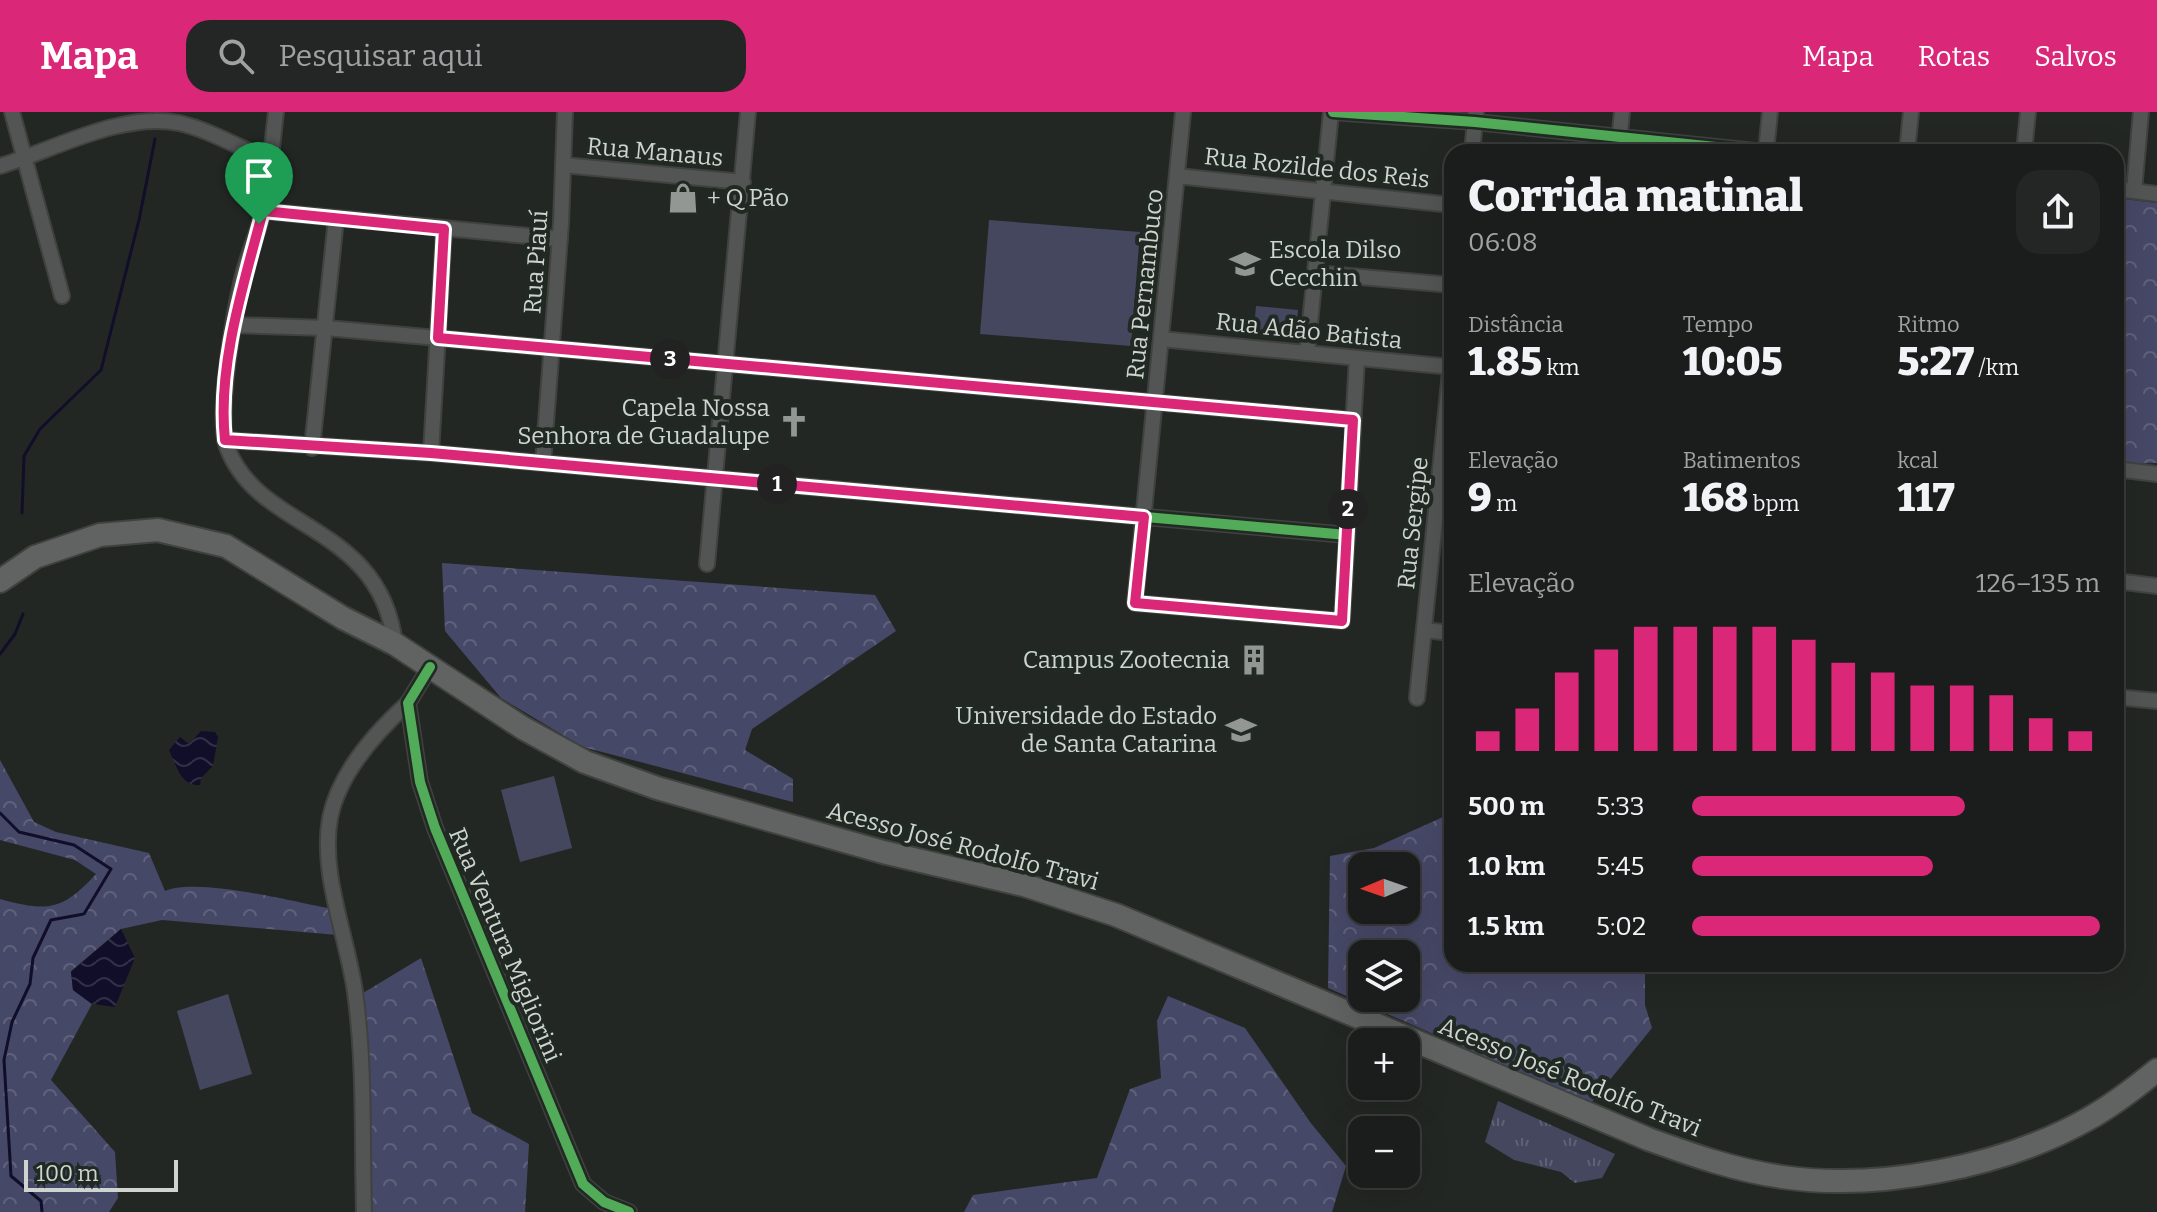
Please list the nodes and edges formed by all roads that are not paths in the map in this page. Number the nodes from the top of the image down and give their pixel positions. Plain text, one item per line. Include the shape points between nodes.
1 (12, 112) edge
2 (276, 112) edge
3 (565, 112) edge
4 (748, 112) edge
5 (1183, 112) edge
6 (1332, 112) edge
7 (1622, 112) edge
8 (1770, 112) edge
9 (1911, 112) edge
10 (2028, 112) edge
11 (2141, 112) edge
12 (1476, 117) edge
13 (1473, 144) edge
14 (1614, 144) edge
15 (1619, 144) edge
16 (1766, 144) edge
17 (1908, 144) edge
18 (2025, 144) edge
19 (26, 158) junction
20 (271, 161) junction
21 (563, 165) junction
22 (0, 166) edge
23 (1177, 176) junction
24 (743, 182) junction
25 (2124, 190) edge
26 (1323, 191) junction
27 (2134, 191) junction
28 (2157, 194) edge
29 (1444, 204) edge
30 (263, 211) junction
31 (336, 219) junction
32 (444, 229) junction
33 (560, 239) junction
34 (1315, 273) junction
35 (1444, 284) edge
36 (62, 296) dead end
37 (235, 325) junction
38 (326, 328) junction
39 (438, 338) junction
40 (1161, 339) junction
41 (552, 348) junction
42 (1307, 353) junction
43 (1357, 358) junction
44 (1444, 362) edge
45 (726, 364) junction
46 (1155, 402) junction
47 (1353, 420) junction
48 (1444, 439) edge
49 (225, 440) junction
50 (312, 448) junction
51 (431, 453) junction
52 (543, 463) junction
53 (2124, 470) edge
54 (2157, 474) edge
55 (715, 479) junction
56 (1144, 517) junction
57 (1347, 535) junction
58 (707, 564) dead end
59 (0, 581) edge
60 (2124, 582) edge
61 (2157, 586) edge
62 (1424, 630) junction
63 (1444, 632) edge
64 (395, 644) junction
65 (430, 667) junction
66 (1417, 698) dead end
67 (2124, 698) edge
68 (2157, 701) edge
69 (408, 703) junction
70 (2157, 1070) edge
71 (364, 1212) edge
72 (629, 1212) edge

1 - 19 street
2 - 20 street
3 - 21 street, Rua Piauí
4 - 24 street
5 - 23 street, Rua Pernambuco
6 - 12 street
6 - 26 street
7 - 15 street
8 - 16 street
9 - 17 street
10 - 18 street
11 - 27 street
12 - 13 street
12 - 14 street
19 - 20 street via 105,129 163,120
19 - 22 street
19 - 36 street
20 - 30 street
21 - 24 street, Rua Manaus
21 - 33 street, Rua Piauí
23 - 26 street, Rua Rozilde dos Reis
23 - 40 street, Rua Pernambuco
24 - 45 street
25 - 27 street
26 - 29 street, Rua Rozilde dos Reis
26 - 34 street
27 - 28 street
30 - 31 street
30 - 37 street via 242,278
31 - 32 street
31 - 38 street
32 - 33 street
32 - 39 street
33 - 41 street, Rua Piauí
34 - 35 street
34 - 42 street
37 - 38 street
37 - 49 street via 224,402
38 - 39 street
38 - 50 street
39 - 41 street
39 - 51 street
40 - 42 street, Rua Adão Batista
40 - 46 street, Rua Pernambuco
41 - 45 street
41 - 52 street, Rua Piauí
42 - 43 street, Rua Adão Batista
43 - 44 street, Rua Adão Batista
43 - 47 street
45 - 46 street
45 - 55 street
46 - 47 street
46 - 56 street, Rua Pernambuco
47 - 57 street
48 - 62 street, Rua Sergipe
49 - 50 street
49 - 64 street via 246,480 364,567 390,616
50 - 51 street
51 - 52 street
52 - 55 street
53 - 54 street
55 - 56 street
55 - 58 street
56 - 57 street
56 - 57 street, Rua Pernambuco via 1135,603 1342,621
59 - 64 highway, Acesso José Rodolfo Travi via 35,557 88,538 169,532 226,546
60 - 61 street
62 - 63 street
62 - 66 street, Rua Sergipe
64 - 65 highway, Acesso José Rodolfo Travi
65 - 69 street
65 - 70 highway, Acesso José Rodolfo Travi via 585,762 657,788 883,852 1024,885 1116,915 1712,1162 1784,1178 1843,1182 1937,1171 2032,1145 2086,1121
67 - 68 street
69 - 71 street via 369,742 330,817 329,867 355,994
69 - 72 street, Rua Ventura Migliorini via 420,782 435,828 583,1184 604,1202

